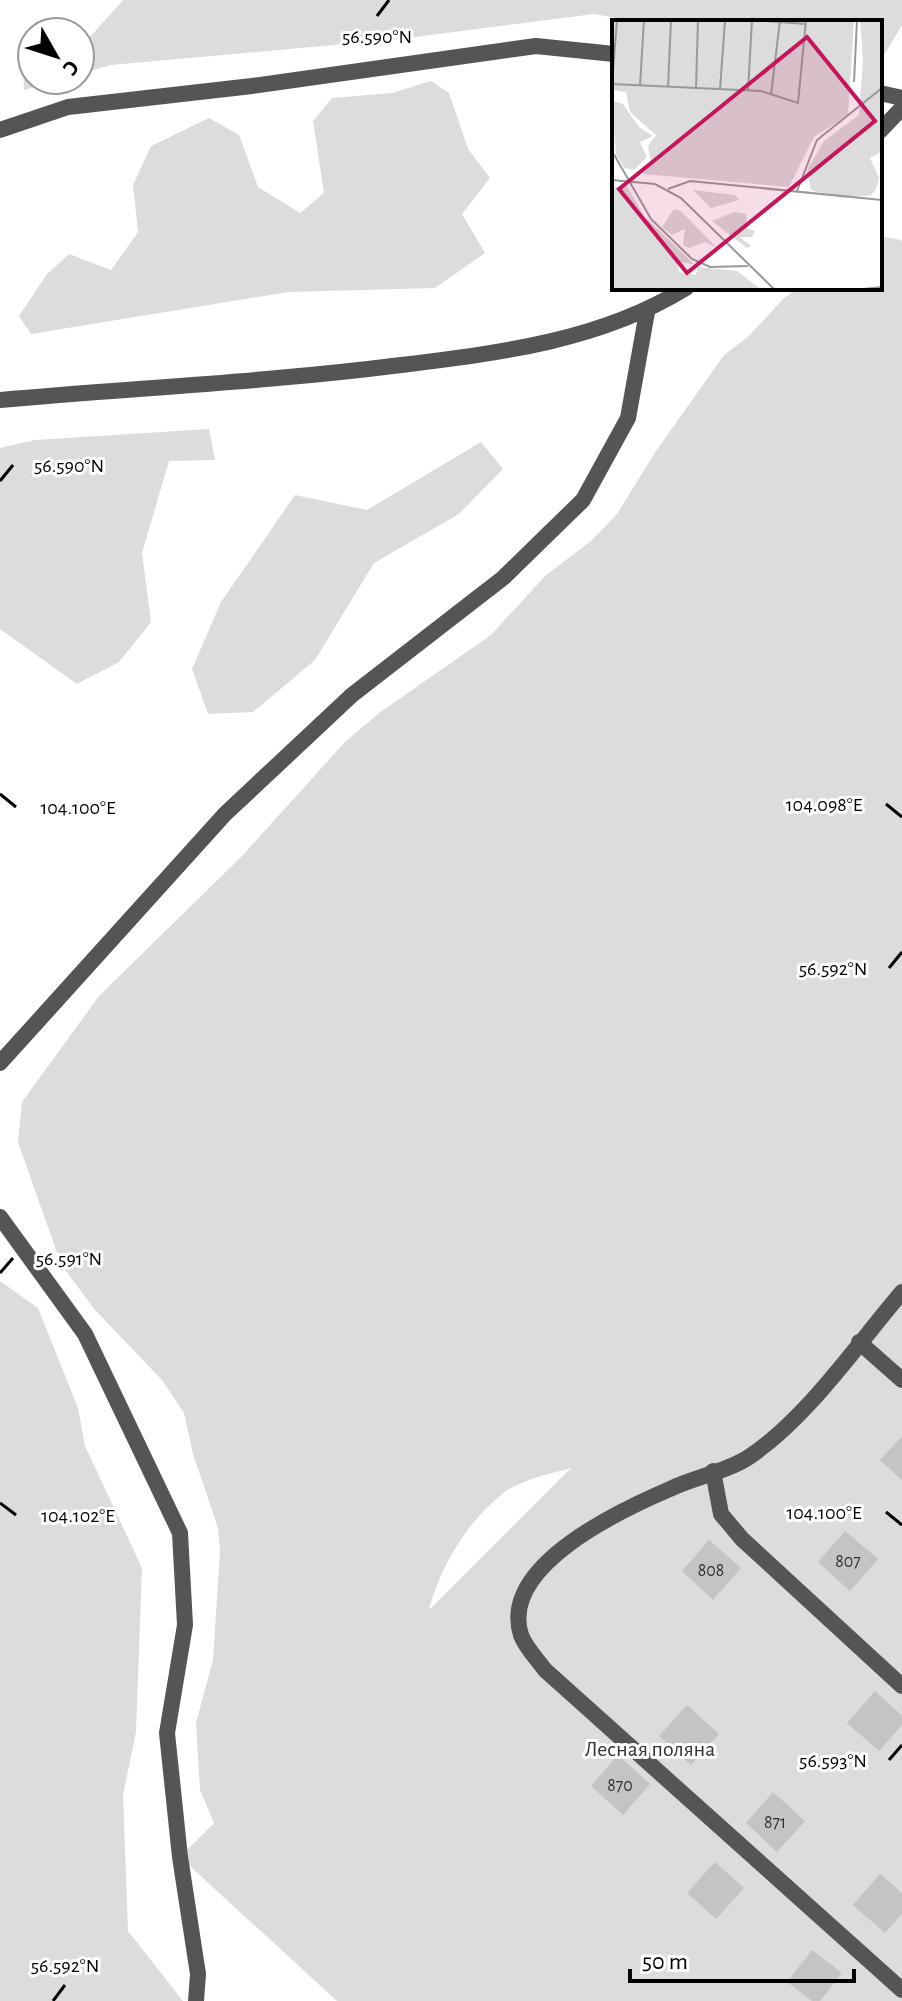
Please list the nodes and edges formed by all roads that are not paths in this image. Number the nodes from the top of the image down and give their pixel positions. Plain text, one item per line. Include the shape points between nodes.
1 (612, 54) edge
2 (882, 93) edge
3 (902, 98) edge
4 (902, 108) edge
5 (882, 129) edge
6 (0, 130) edge
7 (683, 290) edge
8 (647, 312) junction
9 (0, 400) edge
10 (0, 1063) edge
11 (0, 1217) edge
12 (902, 1292) edge
13 (859, 1342) junction
14 (902, 1380) edge
15 (713, 1471) junction
16 (902, 1686) edge
17 (902, 1990) edge
18 (196, 2001) edge

1 - 6 street via 536,46 68,107
2 - 3 street
4 - 5 street
7 - 8 street
8 - 9 street via 524,350 343,373
8 - 10 street via 628,418 583,500 503,578 352,695 225,814
11 - 18 street via 85,1334 180,1533 185,1625 167,1733 198,1974
12 - 13 street
13 - 14 street
13 - 15 street via 790,1423 747,1458
15 - 16 street via 721,1514 742,1539
15 - 17 street via 575,1537 533,1577 520,1603 521,1635 545,1670

